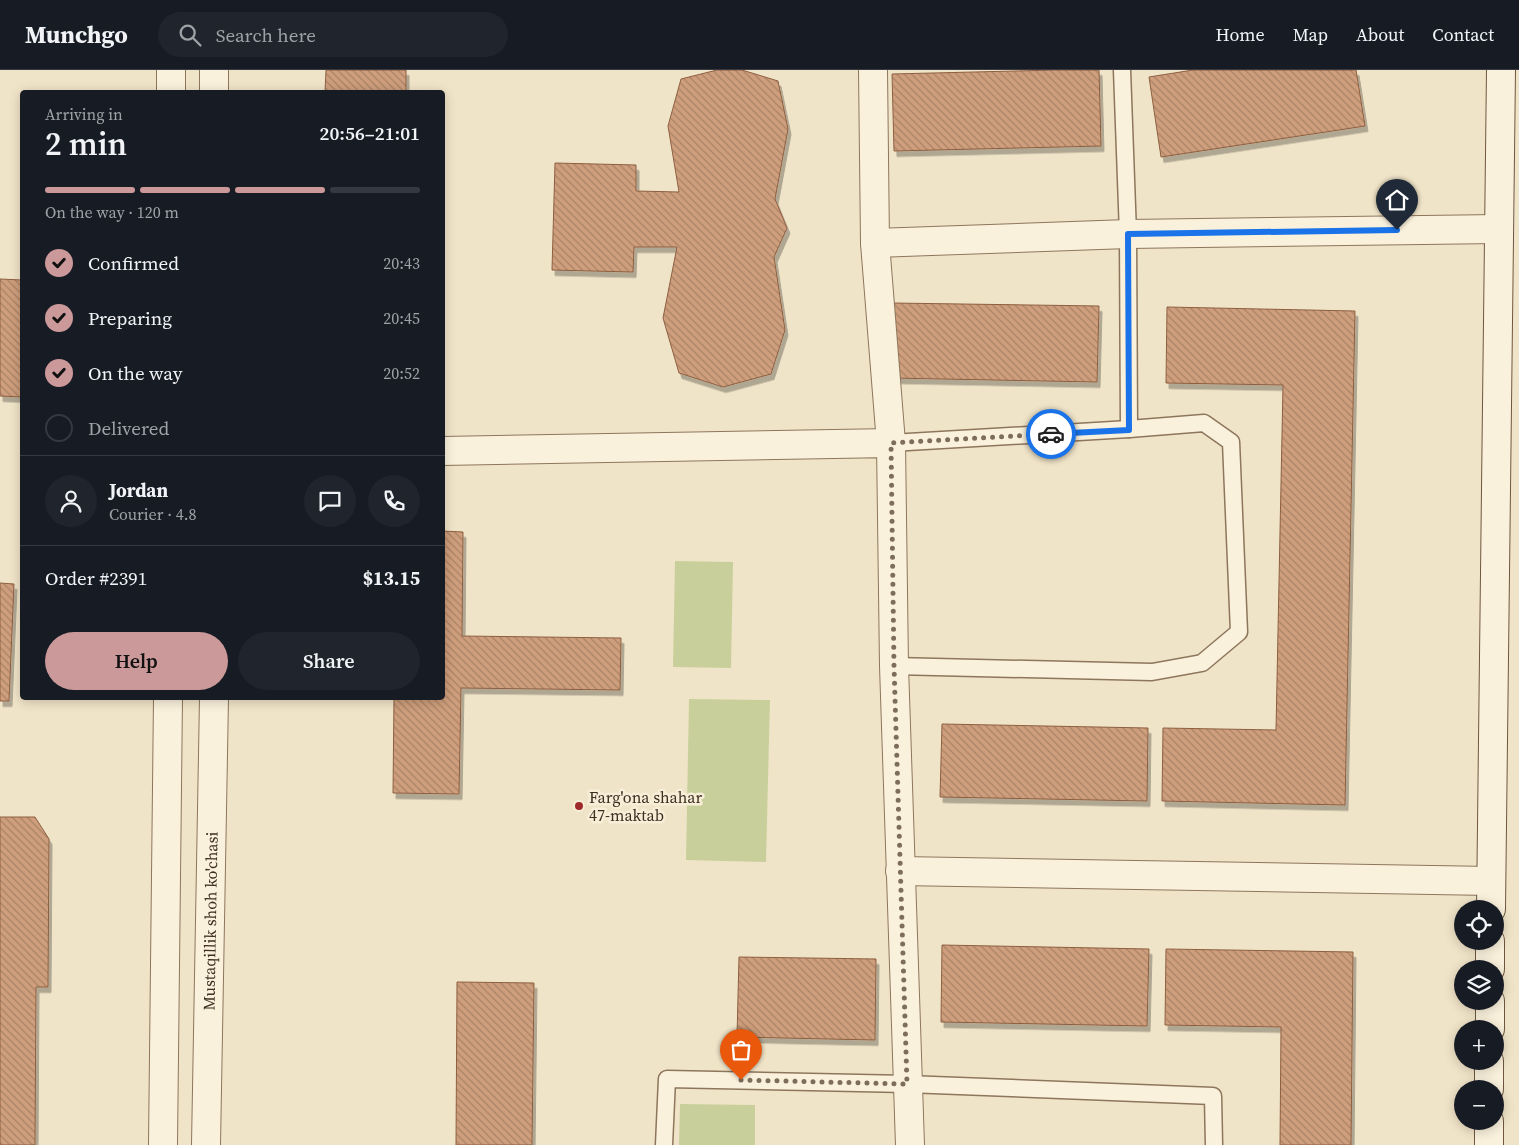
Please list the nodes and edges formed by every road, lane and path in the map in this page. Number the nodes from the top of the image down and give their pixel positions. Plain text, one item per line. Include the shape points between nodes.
1 (171, 70) edge
2 (214, 70) edge
3 (873, 70) edge
4 (1122, 70) edge
5 (1501, 70) edge
6 (171, 90) edge
7 (214, 90) edge
8 (1499, 229) junction
9 (1128, 234) junction
10 (874, 243) junction
11 (1129, 430) junction
12 (891, 443) junction
13 (445, 451) edge
14 (894, 666) junction
15 (168, 700) edge
16 (214, 700) edge
17 (900, 871) junction
18 (1491, 881) junction
19 (1491, 900) edge
20 (907, 1084) junction
21 (1489, 1130) edge
22 (163, 1145) edge
23 (206, 1145) edge
24 (664, 1145) edge
25 (910, 1145) edge
26 (1214, 1145) edge
27 (1488, 1145) edge

1 - 6 street
2 - 7 street
3 - 10 street
4 - 9 lane
5 - 8 street
8 - 9 street
8 - 18 street
9 - 10 street
9 - 11 lane
10 - 12 street
11 - 12 lane
11 - 14 lane via 1204,423 1230,442 1239,632 1202,663 1152,672
12 - 13 street
12 - 14 street
14 - 17 street
15 - 22 street
16 - 23 street, Mustaqillik shoh ko'chasi
17 - 18 street
17 - 20 street
18 - 19 street
20 - 24 lane via 667,1079
20 - 25 street
20 - 26 lane via 1214,1096
21 - 27 street

